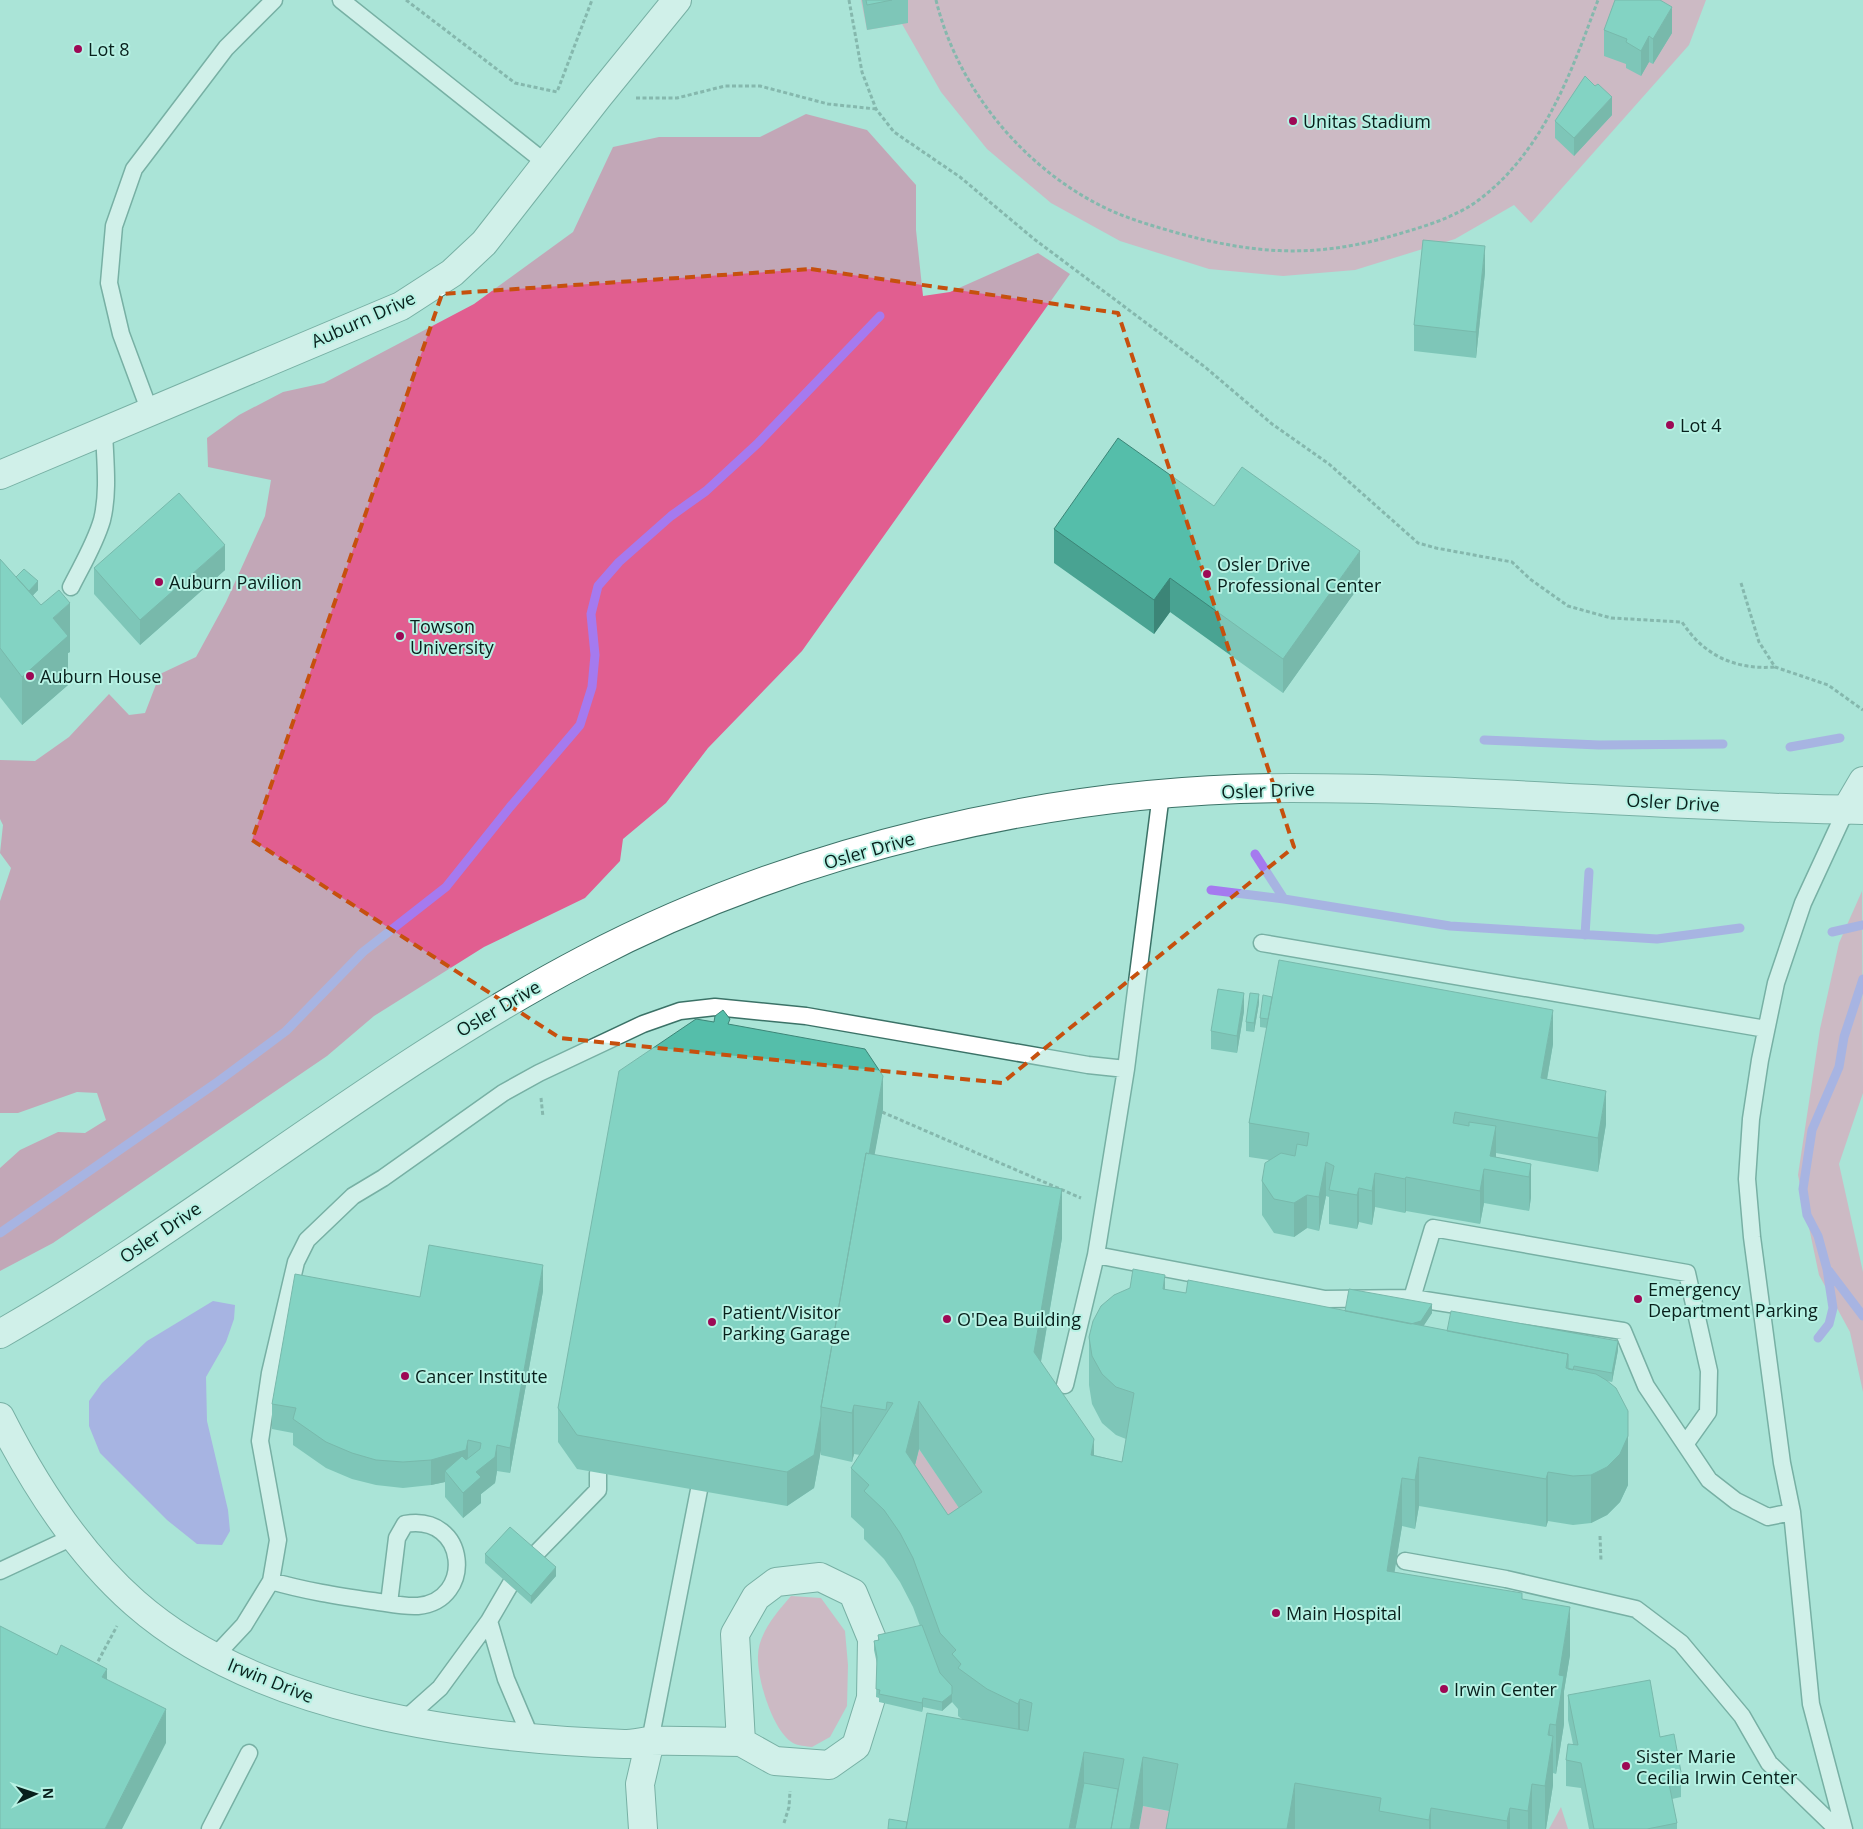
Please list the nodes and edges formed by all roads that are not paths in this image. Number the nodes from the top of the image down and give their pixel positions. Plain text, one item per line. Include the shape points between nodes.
1 (274, 0) edge
2 (341, 0) edge
3 (677, 0) edge
4 (547, 164) junction
5 (150, 412) junction
6 (104, 431) junction
7 (0, 474) edge
8 (71, 587) dead end
9 (1863, 781) edge
10 (1161, 794) junction
11 (1854, 810) edge
12 (1262, 943) dead end
13 (1766, 1029) junction
14 (1126, 1069) junction
15 (1096, 1255) junction
16 (1412, 1298) junction
17 (0, 1334) edge
18 (1065, 1385) dead end
19 (0, 1417) edge
20 (1686, 1443) junction
21 (598, 1473) dead end
22 (699, 1490) dead end
23 (1792, 1512) junction
24 (75, 1536) junction
25 (1405, 1561) dead end
26 (0, 1571) edge
27 (271, 1581) junction
28 (389, 1603) junction
29 (489, 1620) junction
30 (215, 1656) junction
31 (403, 1721) junction
32 (531, 1738) junction
33 (650, 1741) junction
34 (741, 1742) junction
35 (249, 1753) dead end
36 (210, 1829) edge
37 (643, 1829) edge
38 (1837, 1829) edge
39 (1844, 1829) edge

1 - 5 lane via 226,48 134,170 114,226 109,283 121,334
2 - 4 lane
3 - 4 street, Auburn Drive
4 - 5 street, Auburn Drive via 484,243 452,273 401,306
5 - 6 street, Auburn Drive
6 - 7 street, Auburn Drive
6 - 8 lane via 106,485 102,518 93,545
9 - 11 street
10 - 11 street, Osler Drive via 1287,788 1428,791
10 - 14 lane
10 - 17 street, Osler Drive via 1024,813 902,840 720,899 638,934 541,983 431,1048 122,1258
11 - 13 lane via 1803,903 1776,983
12 - 13 lane
13 - 23 lane via 1751,1119 1748,1179 1753,1247 1782,1463
14 - 15 lane
14 - 27 lane via 758,1009 715,1007 680,1012 643,1024 503,1093 353,1196 308,1240 296,1262 270,1373 260,1441 278,1540
15 - 16 lane via 1325,1299
15 - 18 lane
16 - 20 lane via 1624,1331 1646,1386
16 - 20 lane via 1433,1228 1687,1273 1710,1372 1708,1412
19 - 24 street, Irwin Drive via 33,1476
20 - 23 lane via 1710,1480 1736,1501 1768,1517
21 - 29 lane via 598,1490 517,1573
22 - 33 lane
23 - 39 lane via 1811,1704
24 - 26 lane
24 - 30 street, Irwin Drive via 109,1579 135,1603 174,1632
25 - 38 lane via 1506,1579 1636,1609 1681,1643 1742,1716 1769,1763
27 - 28 lane via 306,1591
27 - 30 lane via 244,1624
28 - 28 lane via 419,1606 438,1599 452,1587 458,1568 453,1542 438,1528 419,1521 405,1524 397,1538
29 - 31 lane via 440,1688
29 - 32 lane via 506,1680
30 - 31 street, Irwin Drive via 309,1696 359,1712
31 - 32 street, Irwin Drive
32 - 33 street, Irwin Drive via 627,1744
33 - 34 street, Irwin Drive
33 - 37 street via 640,1784
34 - 34 street via 775,1761 829,1765 856,1746 871,1698 872,1639 853,1593 820,1577 776,1582 756,1597 735,1634
35 - 36 lane

